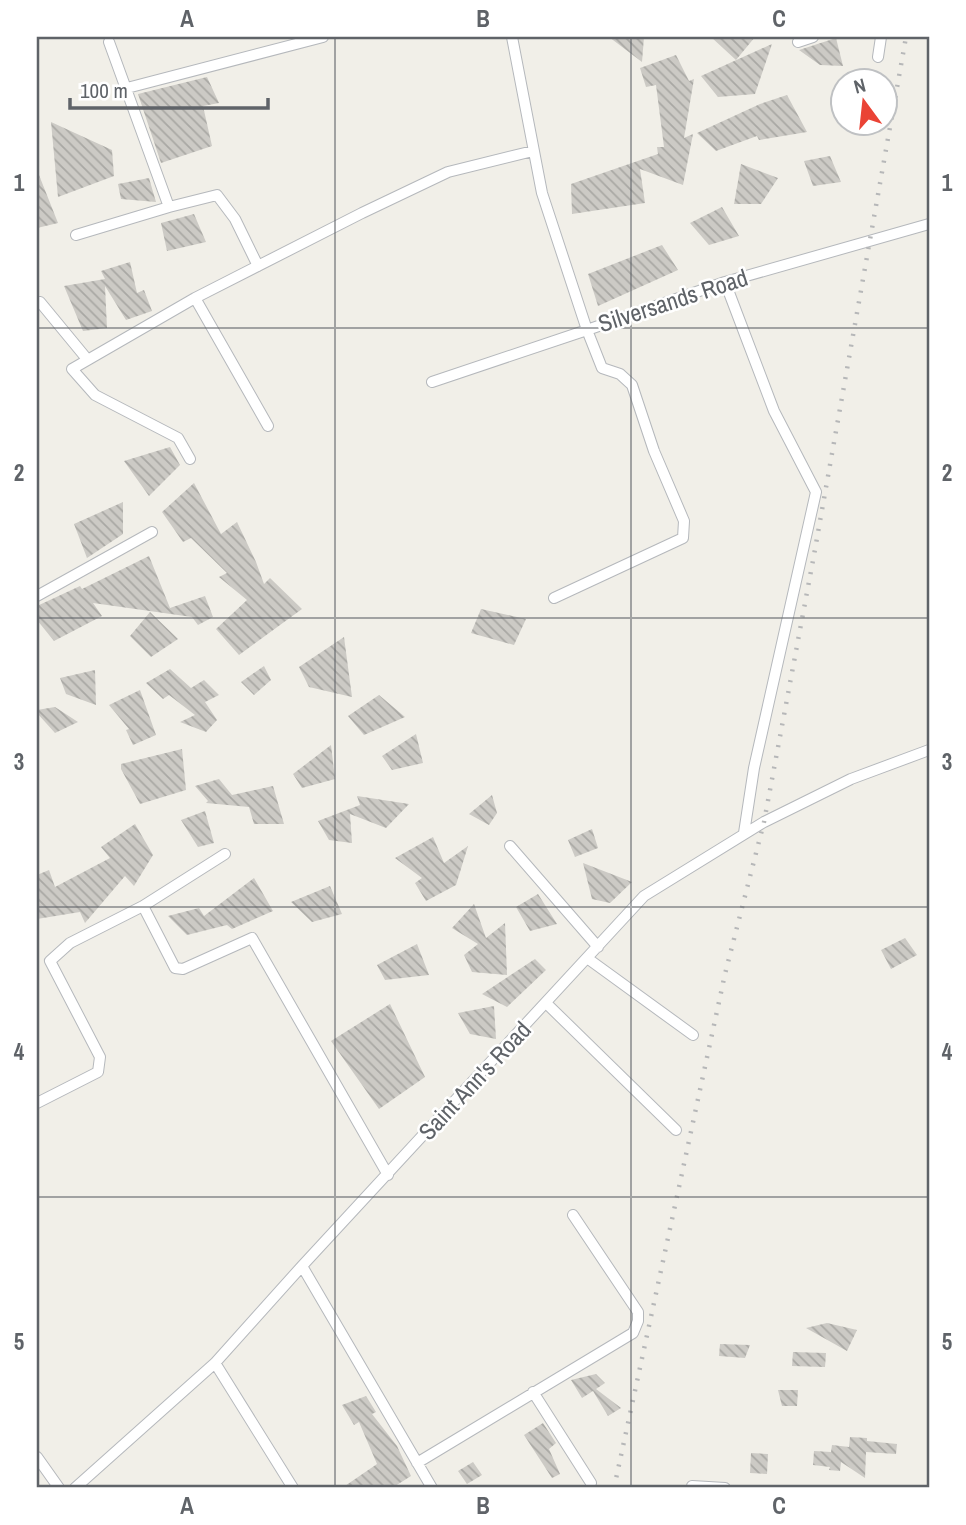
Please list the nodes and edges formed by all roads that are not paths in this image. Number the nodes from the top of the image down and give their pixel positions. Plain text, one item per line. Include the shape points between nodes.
1 (323, 37) edge
2 (512, 37) edge
3 (813, 37) edge
4 (881, 37) edge
5 (798, 41) dead end
6 (109, 42) dead end
7 (878, 57) dead end
8 (127, 88) junction
9 (533, 151) junction
10 (169, 207) junction
11 (929, 224) edge
12 (76, 235) dead end
13 (258, 266) junction
14 (725, 282) junction
15 (195, 298) junction
16 (40, 302) dead end
17 (587, 330) junction
18 (87, 359) junction
19 (432, 382) dead end
20 (268, 426) dead end
21 (190, 459) dead end
22 (152, 532) dead end
23 (37, 596) edge
24 (554, 598) dead end
25 (929, 750) edge
26 (744, 833) junction
27 (510, 846) dead end
28 (225, 854) dead end
29 (143, 906) junction
30 (598, 947) junction
31 (587, 958) junction
32 (546, 1003) junction
33 (693, 1035) dead end
34 (37, 1102) edge
35 (676, 1130) dead end
36 (388, 1175) junction
37 (573, 1214) dead end
38 (302, 1266) junction
39 (215, 1363) junction
40 (533, 1392) junction
41 (37, 1457) edge
42 (417, 1463) junction
43 (591, 1483) dead end
44 (692, 1486) dead end
45 (59, 1488) edge
46 (75, 1488) edge
47 (293, 1488) edge
48 (432, 1488) edge
49 (725, 1488) edge

1 - 8 street
2 - 9 street, Silversands Road
3 - 5 street
4 - 7 street
6 - 8 street
8 - 10 street
9 - 13 street via 448,172
9 - 17 street, Silversands Road
10 - 12 street
10 - 13 street via 217,195 235,219
11 - 14 street, Silversands Road
13 - 15 street
14 - 17 street, Silversands Road
14 - 26 street via 774,411 816,492 754,768
15 - 18 street
15 - 20 street
16 - 18 street
17 - 19 street
17 - 24 street via 602,368 620,374 632,385 684,521 683,538
18 - 21 street via 72,369 95,396 178,438
22 - 23 street
25 - 26 street, Saint Ann's Road via 851,779
26 - 30 street, Saint Ann's Road via 644,896
27 - 30 street
28 - 29 street
29 - 34 street via 70,943 50,961 100,1057 97,1072
29 - 36 street via 175,968 183,969 252,938
30 - 31 street, Saint Ann's Road
31 - 32 street, Saint Ann's Road
31 - 33 street
32 - 35 street
32 - 36 street, Saint Ann's Road
36 - 38 street, Saint Ann's Road
37 - 40 street via 638,1312 638,1321 628,1337
38 - 39 street, Saint Ann's Road
38 - 42 street
39 - 46 street, Saint Ann's Road
39 - 47 street
40 - 42 street
40 - 43 street
41 - 45 street
42 - 48 street
44 - 49 street

